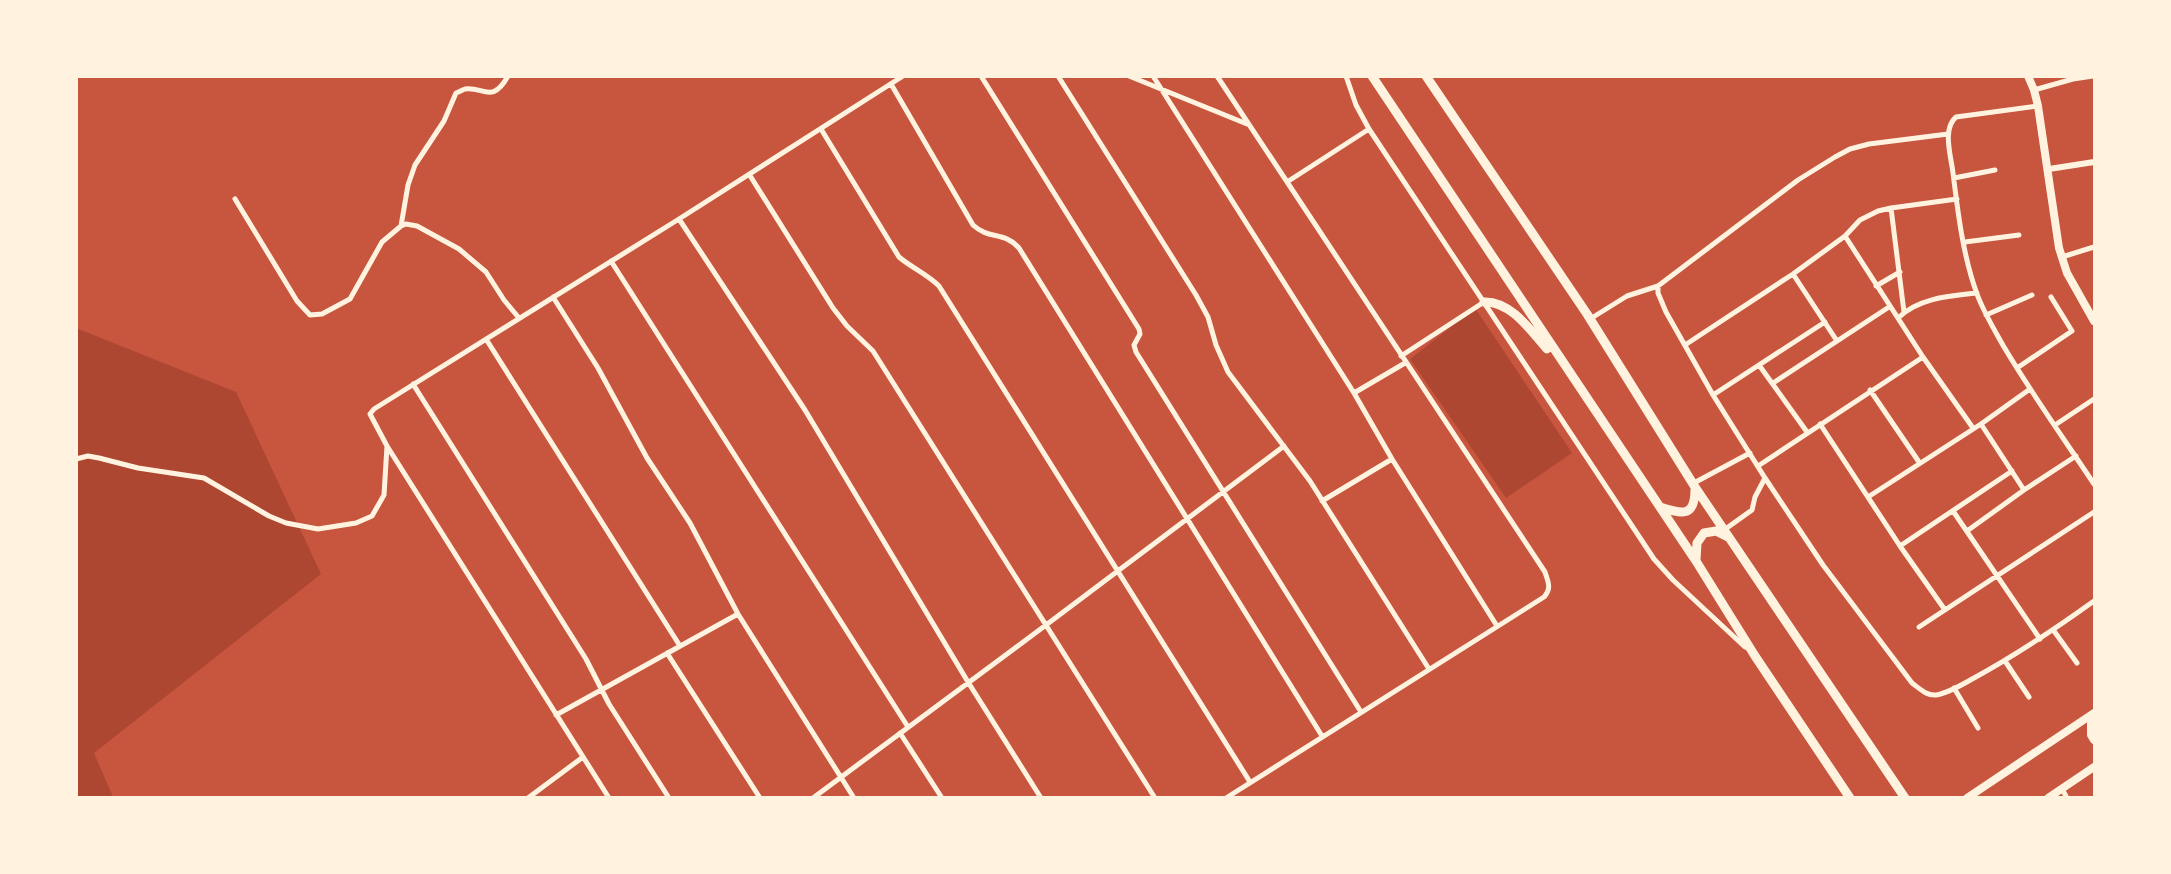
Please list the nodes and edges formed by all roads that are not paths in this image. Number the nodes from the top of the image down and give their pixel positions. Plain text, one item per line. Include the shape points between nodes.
1 (508, 76) edge
2 (903, 76) edge
3 (981, 76) edge
4 (1058, 76) edge
5 (1129, 76) edge
6 (1153, 76) edge
7 (1217, 76) edge
8 (1346, 76) edge
9 (1372, 76) edge
10 (1426, 76) edge
11 (2028, 76) edge
12 (2093, 76) edge
13 (891, 84) junction
14 (1161, 89) junction
15 (2034, 90) junction
16 (2038, 106) junction
17 (1248, 125) junction
18 (821, 129) junction
19 (1369, 129) junction
20 (1948, 134) junction
21 (2094, 162) edge
22 (2049, 169) junction
23 (1995, 170) dead end
24 (749, 174) junction
25 (1954, 178) junction
26 (1287, 182) junction
27 (235, 199) dead end
28 (1957, 199) junction
29 (1891, 208) junction
30 (679, 219) junction
31 (400, 226) junction
32 (2019, 235) dead end
33 (1845, 236) junction
34 (1965, 242) junction
35 (2094, 247) edge
36 (2062, 257) junction
37 (611, 261) junction
38 (1900, 272) junction
39 (1793, 274) junction
40 (1658, 286) junction
41 (1876, 286) junction
42 (1977, 293) junction
43 (2032, 295) dead end
44 (553, 297) junction
45 (2051, 297) dead end
46 (1484, 302) junction
47 (1889, 307) junction
48 (1904, 312) junction
49 (1986, 315) junction
50 (519, 318) junction
51 (1898, 318) junction
52 (1590, 320) junction
53 (2094, 321) edge
54 (1825, 322) junction
55 (486, 339) junction
56 (1837, 341) junction
57 (1685, 345) junction
58 (1401, 356) junction
59 (1923, 357) junction
60 (1405, 363) junction
61 (1759, 365) junction
62 (1566, 368) junction
63 (2016, 368) junction
64 (1773, 383) junction
65 (413, 384) junction
66 (2030, 389) junction
67 (1870, 390) junction
68 (1354, 393) junction
69 (1713, 396) junction
70 (2094, 399) edge
71 (1820, 424) junction
72 (1981, 424) junction
73 (2055, 424) junction
74 (1973, 428) junction
75 (1807, 432) junction
76 (387, 446) junction
77 (1284, 446) junction
78 (1750, 453) junction
79 (2076, 456) junction
80 (76, 459) edge
81 (1392, 459) junction
82 (1920, 462) junction
83 (1758, 466) junction
84 (2012, 471) junction
85 (1766, 478) junction
86 (2094, 484) edge
87 (1694, 485) junction
88 (2024, 490) junction
89 (1222, 491) junction
90 (1868, 497) junction
91 (1322, 501) junction
92 (1660, 507) junction
93 (1953, 511) junction
94 (2094, 512) edge
95 (1186, 519) junction
96 (1967, 531) junction
97 (1727, 534) junction
98 (1900, 546) junction
99 (1696, 561) junction
100 (1117, 571) junction
101 (1996, 576) junction
102 (2094, 602) edge
103 (1945, 609) junction
104 (738, 614) junction
105 (1046, 625) junction
106 (1497, 626) junction
107 (1919, 627) dead end
108 (2054, 630) junction
109 (2040, 639) junction
110 (680, 646) junction
111 (667, 653) junction
112 (1755, 656) junction
113 (2005, 661) junction
114 (2077, 663) dead end
115 (1429, 669) junction
116 (968, 682) junction
117 (1954, 688) junction
118 (601, 689) junction
119 (2029, 697) dead end
120 (1361, 712) junction
121 (556, 715) junction
122 (2093, 715) edge
123 (908, 727) junction
124 (1978, 728) dead end
125 (900, 733) junction
126 (1322, 736) junction
127 (2094, 740) edge
128 (583, 757) junction
129 (2094, 767) edge
130 (841, 777) junction
131 (1250, 782) junction
132 (2062, 789) junction
133 (528, 798) edge
134 (609, 798) edge
135 (669, 798) edge
136 (760, 798) edge
137 (813, 798) edge
138 (854, 798) edge
139 (942, 798) edge
140 (1041, 798) edge
141 (1155, 798) edge
142 (1226, 798) edge
143 (1850, 798) edge
144 (1905, 798) edge
145 (1967, 798) edge
146 (2048, 798) edge
147 (2067, 798) edge

1 - 31 street via 504,84 486,93 466,88 456,93 444,121 415,165
2 - 13 street
3 - 89 street via 1139,329 1136,352
4 - 77 street via 1196,295 1228,372
5 - 14 street
6 - 14 street
7 - 17 street
8 - 19 street
9 - 62 highway
10 - 52 highway
11 - 15 main road
12 - 15 street
13 - 18 street
13 - 95 street via 973,225 982,233 1011,238 1019,248
14 - 17 street
14 - 68 street
15 - 16 main road
16 - 20 street via 1956,117
16 - 22 main road
17 - 26 street
18 - 24 street
18 - 100 street via 899,257 939,286
19 - 26 street
19 - 46 street
20 - 25 street
20 - 40 street via 1850,149 1798,180
21 - 22 street
22 - 36 main road
23 - 25 street
24 - 30 street
24 - 105 street via 833,308 873,351
25 - 28 street
26 - 58 street
27 - 31 street via 297,301 310,315 322,314 350,299 382,242
28 - 29 street
28 - 34 street
29 - 33 street via 1860,220
29 - 38 street
30 - 37 street
30 - 116 street via 805,410
31 - 50 street via 417,226 459,249 486,272
32 - 34 street
33 - 39 street
33 - 41 street
34 - 42 street
35 - 36 street
36 - 53 main road
37 - 44 street
37 - 123 street
38 - 41 street
38 - 48 street
39 - 54 street
39 - 57 street
40 - 52 street via 1627,296
40 - 57 street via 1666,312
41 - 47 street
42 - 48 street via 1922,303
42 - 49 street
43 - 49 street
44 - 50 street
44 - 104 street via 598,368 647,459 690,523
45 - 63 street via 2072,331
46 - 58 street
46 - 62 highway via 1506,307
46 - 112 street via 1654,559
47 - 51 street
47 - 56 street
48 - 51 street
49 - 63 street
50 - 55 street
51 - 59 street
52 - 87 highway
54 - 56 street
54 - 61 street
55 - 65 street
55 - 110 street
56 - 64 street
57 - 69 street
58 - 60 street
59 - 67 street
59 - 74 street
60 - 68 street
60 - 106 street via 1545,572 1549,591 1544,597
61 - 64 street
61 - 69 street
62 - 92 highway
63 - 66 street
64 - 75 street
65 - 76 street via 370,414
65 - 118 street
66 - 72 street
66 - 73 street
67 - 71 street
67 - 82 street
68 - 81 street
69 - 78 street
70 - 73 street
71 - 75 street
71 - 90 street
72 - 74 street
72 - 84 street
73 - 79 street
74 - 82 street
75 - 83 street
76 - 80 street via 384,495 372,516 356,523 318,529 269,516 204,478 88,456
76 - 121 street
77 - 89 street
77 - 91 street
78 - 83 street
78 - 87 street
79 - 86 street
79 - 88 street
81 - 91 street
81 - 106 street
82 - 90 street
83 - 85 street
84 - 88 street
84 - 93 street
85 - 97 street via 1752,510
85 - 117 street via 1823,565 1912,683 1928,695
87 - 92 highway via 1695,502 1687,512
87 - 97 highway
88 - 96 street
89 - 95 street
89 - 120 street
90 - 98 street
91 - 115 street
92 - 99 highway
93 - 96 street
93 - 98 street
94 - 101 street
95 - 100 street
95 - 126 street
96 - 101 street
97 - 99 highway via 1704,533 1697,543
97 - 144 highway
98 - 103 street
99 - 112 highway
100 - 105 street
100 - 131 street
101 - 103 street
101 - 109 street
102 - 108 street
103 - 107 street
104 - 110 street
104 - 130 street
105 - 116 street
105 - 141 street
106 - 115 street
108 - 109 street
108 - 114 street
109 - 113 street
110 - 111 street
111 - 118 street
111 - 136 street
112 - 143 highway
113 - 117 street
113 - 119 street
115 - 120 street
116 - 123 street
116 - 140 street
117 - 124 street
118 - 121 street
118 - 135 street
120 - 126 street
121 - 128 street
122 - 127 main road
122 - 145 main road
123 - 125 street
125 - 130 street
125 - 139 street
126 - 131 street
128 - 133 street
128 - 134 street
129 - 132 main road
130 - 137 street
130 - 138 street
131 - 142 street
132 - 146 main road
132 - 147 street

